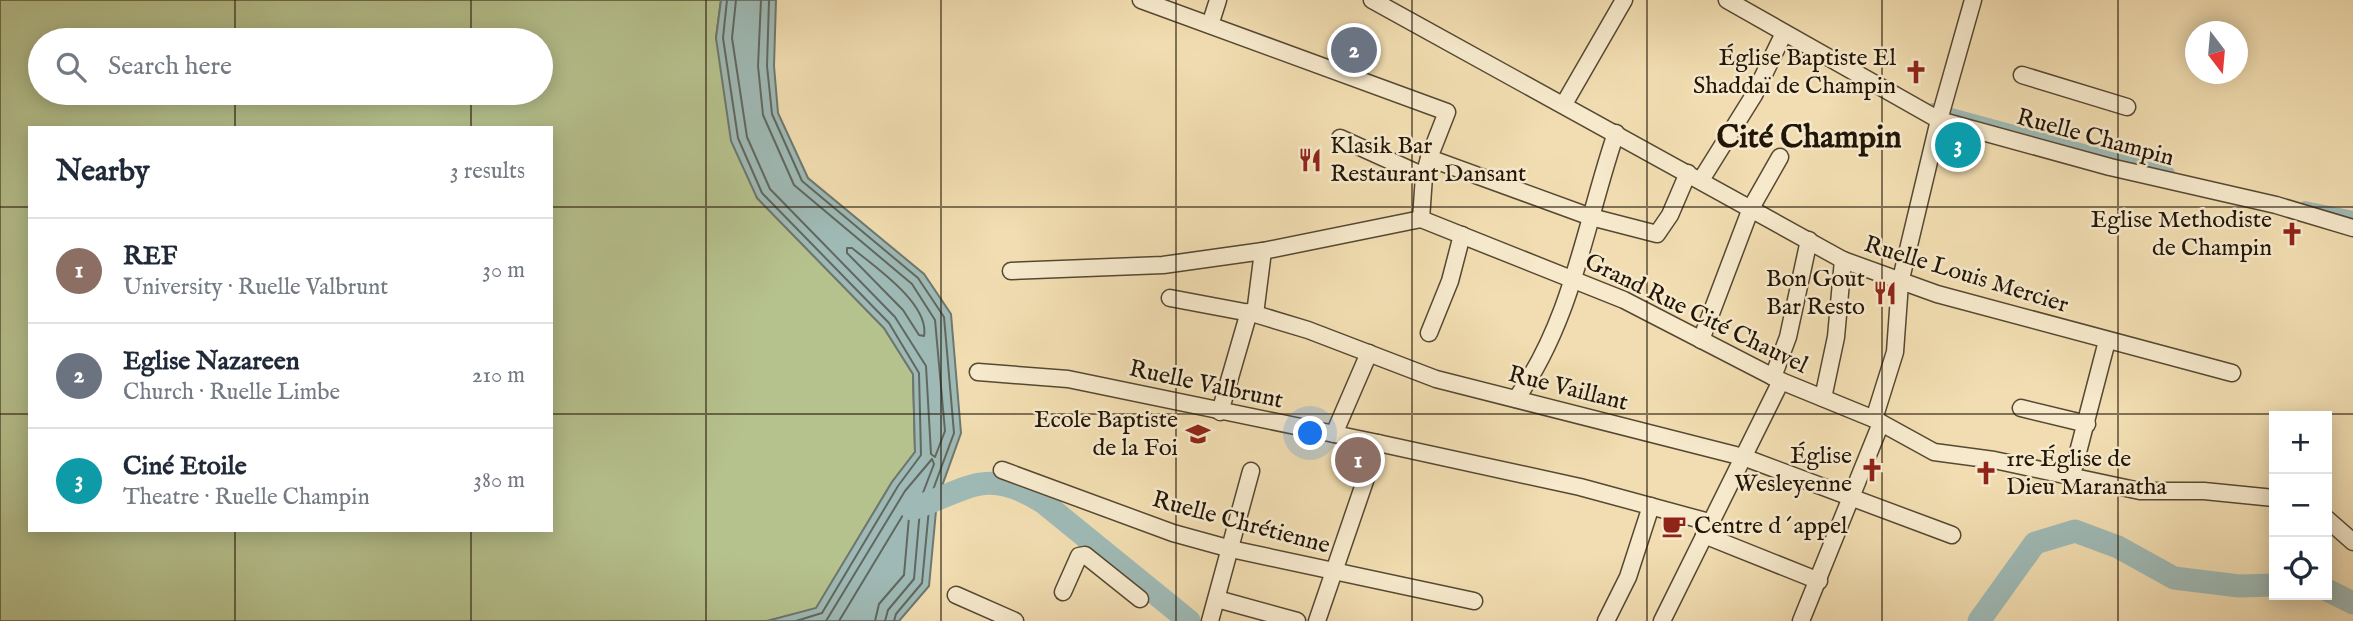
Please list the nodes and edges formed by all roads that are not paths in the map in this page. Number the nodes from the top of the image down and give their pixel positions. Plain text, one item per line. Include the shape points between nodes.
1 (1141, 0) edge
2 (1218, 0) edge
3 (1372, 0) edge
4 (1624, 0) edge
5 (1727, 0) edge
6 (1973, 0) edge
7 (1210, 24) junction
8 (1784, 33) junction
9 (2022, 75) dead end
10 (1564, 104) junction
11 (2127, 107) dead end
12 (1939, 120) junction
13 (1616, 133) junction
14 (1340, 138) dead end
15 (1780, 157) dead end
16 (1429, 158) junction
17 (1424, 176) junction
18 (1695, 176) junction
19 (1751, 208) junction
20 (1591, 217) junction
21 (1421, 219) junction
22 (2353, 228) edge
23 (1462, 235) junction
24 (1810, 240) junction
25 (1263, 251) junction
26 (1843, 260) junction
27 (1011, 271) dead end
28 (1575, 280) junction
29 (1900, 283) junction
30 (1170, 298) dead end
31 (1252, 313) junction
32 (1429, 333) dead end
33 (1701, 340) junction
34 (2108, 341) junction
35 (1369, 353) junction
36 (978, 372) dead end
37 (2232, 373) dead end
38 (1777, 379) junction
39 (1823, 398) junction
40 (1516, 399) junction
41 (2021, 408) dead end
42 (1220, 412) junction
43 (1878, 421) junction
44 (2087, 424) junction
45 (1334, 434) junction
46 (1378, 443) junction
47 (1743, 457) junction
48 (1002, 470) dead end
49 (1251, 471) dead end
50 (2072, 475) junction
51 (1851, 496) junction
52 (2269, 498) edge
53 (1651, 506) junction
54 (2332, 523) edge
55 (1707, 529) junction
56 (1952, 535) dead end
57 (2353, 542) edge
58 (1231, 549) junction
59 (1335, 571) junction
60 (1819, 581) junction
61 (1063, 592) dead end
62 (956, 594) dead end
63 (1140, 599) dead end
64 (1217, 599) junction
65 (1474, 601) dead end
66 (1015, 621) edge
67 (1210, 621) edge
68 (1297, 621) edge
69 (1317, 621) edge
70 (1605, 621) edge
71 (1662, 621) edge
72 (1801, 621) edge

1 - 7 street
2 - 7 street
3 - 10 street, Ruelle Louis Mercier
4 - 10 street
5 - 8 street, Ruelle Champin
6 - 12 street
7 - 16 street via 1447,111
8 - 12 street, Ruelle Champin
8 - 18 street via 1754,95
9 - 11 street
10 - 13 street, Ruelle Louis Mercier
12 - 22 street, Ruelle Champin
12 - 29 street
13 - 18 street, Ruelle Louis Mercier
13 - 20 street
14 - 17 street
15 - 19 street
16 - 17 street
16 - 20 street
17 - 21 street
18 - 19 street, Ruelle Louis Mercier
18 - 20 street via 1657,234
19 - 24 street, Ruelle Louis Mercier
19 - 33 street
20 - 28 street
21 - 23 street, Grand Rue Cité Chauvel
21 - 25 street
23 - 28 street, Grand Rue Cité Chauvel
23 - 32 street
24 - 26 street, Ruelle Louis Mercier
24 - 38 street
25 - 27 street via 1163,265
25 - 31 street
26 - 29 street, Ruelle Louis Mercier
26 - 39 street via 1836,337
28 - 33 street, Grand Rue Cité Chauvel
28 - 40 street via 1547,351
29 - 34 street, Ruelle Louis Mercier
29 - 43 street via 1895,352
30 - 31 street, Rue Vaillant
31 - 35 street, Rue Vaillant
31 - 42 street
33 - 38 street, Grand Rue Cité Chauvel
34 - 37 street, Ruelle Louis Mercier
34 - 44 street
35 - 40 street, Rue Vaillant via 1436,379
35 - 45 street
36 - 42 street, Ruelle Valbrunt via 1068,379
38 - 39 street, Grand Rue Cité Chauvel
38 - 47 street
39 - 43 street, Grand Rue Cité Chauvel
40 - 47 street, Rue Vaillant
41 - 44 street
42 - 45 street, Ruelle Valbrunt
43 - 50 street, Grand Rue Cité Chauvel via 1934,452
43 - 51 street
44 - 50 street
45 - 46 street, Ruelle Valbrunt
46 - 53 street, Ruelle Valbrunt
46 - 59 street
47 - 51 street, Rue Vaillant
47 - 55 street
48 - 58 street, Ruelle Chrétienne via 1162,529
49 - 58 street
50 - 52 street, Grand Rue Cité Chauvel via 2140,491
51 - 56 street, Rue Vaillant
51 - 60 street
53 - 55 street, Ruelle Valbrunt
53 - 70 street via 1628,577
54 - 57 street
55 - 60 street, Ruelle Valbrunt
55 - 71 street
58 - 59 street, Ruelle Chrétienne
58 - 64 street
59 - 65 street, Ruelle Chrétienne
59 - 69 street
60 - 72 street
61 - 63 street via 1082,554
62 - 66 street
64 - 67 street
64 - 68 street

